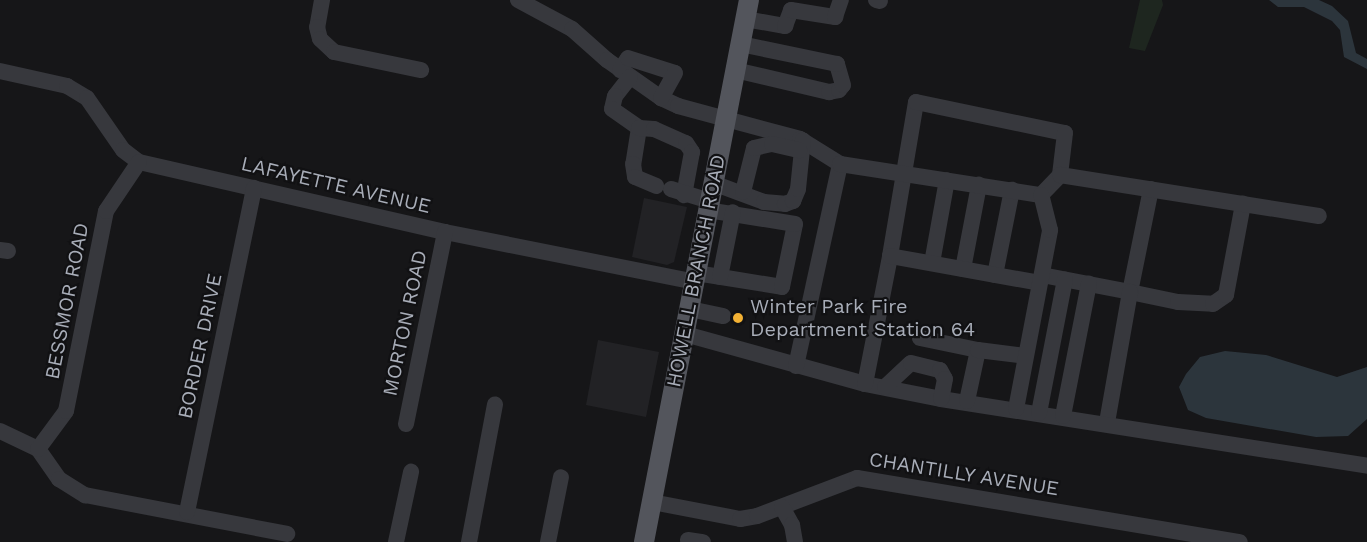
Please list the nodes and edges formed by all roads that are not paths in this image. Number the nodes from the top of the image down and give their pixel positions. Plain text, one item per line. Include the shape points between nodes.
1 (322, 0) edge
2 (518, 0) edge
3 (841, 0) edge
4 (747, 9) edge
5 (740, 44) junction
6 (421, 70) dead end
7 (735, 70) junction
8 (0, 71) edge
9 (625, 73) junction
10 (662, 98) junction
11 (725, 119) junction
12 (639, 128) junction
13 (788, 149) junction
14 (139, 162) junction
15 (840, 164) junction
16 (1060, 175) junction
17 (906, 177) junction
18 (947, 180) junction
19 (979, 185) junction
20 (254, 188) junction
21 (663, 188) junction
22 (1151, 189) junction
23 (1012, 190) junction
24 (743, 192) junction
25 (1041, 195) junction
26 (710, 198) junction
27 (1243, 204) junction
28 (733, 212) junction
29 (1319, 216) dead end
30 (446, 232) junction
31 (890, 256) junction
32 (932, 263) junction
33 (963, 269) junction
34 (995, 274) junction
35 (720, 277) junction
36 (696, 278) junction
37 (1041, 279) junction
38 (1065, 279) junction
39 (1089, 284) junction
40 (1130, 292) junction
41 (690, 309) junction
42 (723, 316) dead end
43 (685, 334) junction
44 (920, 338) dead end
45 (978, 350) junction
46 (1026, 356) junction
47 (796, 366) junction
48 (865, 384) junction
49 (885, 387) junction
50 (941, 399) junction
51 (967, 401) junction
52 (495, 404) dead end
53 (1016, 409) junction
54 (1040, 413) junction
55 (1063, 416) junction
56 (1107, 422) junction
57 (406, 424) dead end
58 (0, 431) edge
59 (38, 449) junction
60 (1367, 466) edge
61 (411, 472) dead end
62 (561, 477) dead end
63 (652, 502) junction
64 (782, 507) junction
65 (187, 512) junction
66 (287, 534) dead end
67 (396, 542) edge
68 (468, 542) edge
69 (548, 542) edge
70 (644, 542) edge
71 (795, 542) edge
72 (1240, 542) edge

1 - 6 street via 317,27 320,39 334,52
2 - 9 street via 572,29
3 - 4 street via 835,17 791,10 785,26
4 - 5 main road, HOWELL BRANCH ROAD
5 - 7 main road, HOWELL BRANCH ROAD
5 - 7 street via 837,64 843,85 829,92
7 - 11 main road, HOWELL BRANCH ROAD
8 - 14 street via 67,86 87,98 123,150
9 - 10 street
9 - 10 street via 628,58 675,73
9 - 12 street via 612,109
10 - 11 street
11 - 13 street
11 - 26 main road, HOWELL BRANCH ROAD
12 - 21 street via 633,164 635,177
12 - 21 street via 654,129 686,143 692,152
13 - 15 street
13 - 24 street via 754,148
13 - 24 street via 802,167 793,201 778,206
14 - 20 street, LAFAYETTE AVENUE
14 - 59 street, BESSMOR ROAD via 106,211 66,411
15 - 17 street
15 - 47 street
16 - 17 street via 1065,133 915,102 906,148
16 - 22 street
16 - 25 street
17 - 18 street
17 - 31 street
18 - 19 street
18 - 32 street
19 - 23 street
19 - 33 street
20 - 30 street, LAFAYETTE AVENUE
20 - 65 street, BORDER DRIVE
21 - 26 street
22 - 27 street
22 - 40 street
23 - 25 street
23 - 34 street
24 - 26 street
25 - 37 street via 1050,230
26 - 28 street
26 - 36 main road, HOWELL BRANCH ROAD
27 - 29 street
27 - 40 street via 1229,284 1221,301 1206,305
28 - 35 street
28 - 35 street, LAFAYETTE AVENUE via 795,224 782,287
30 - 36 street, LAFAYETTE AVENUE
30 - 57 street, MORTON ROAD
31 - 32 street
31 - 48 street
32 - 33 street
33 - 34 street
34 - 37 street
35 - 36 street, LAFAYETTE AVENUE
36 - 41 main road, HOWELL BRANCH ROAD
37 - 38 street
37 - 46 street
38 - 39 street
38 - 54 street
39 - 40 street
39 - 55 street
40 - 56 street
41 - 42 street
41 - 43 main road, HOWELL BRANCH ROAD
43 - 47 street
43 - 63 main road, HOWELL BRANCH ROAD
44 - 45 street
45 - 46 street
45 - 51 street
46 - 53 street
47 - 48 street
48 - 49 street
49 - 50 street
49 - 50 street via 911,363 940,370 945,379
50 - 51 street
51 - 53 street
52 - 68 street
53 - 54 street
54 - 55 street
55 - 56 street
56 - 60 street
58 - 59 street
59 - 65 street via 59,479 85,495
61 - 67 street
62 - 69 street
63 - 64 street, CHANTILLY AVENUE via 740,519
63 - 70 main road, HOWELL BRANCH ROAD
64 - 71 street via 792,525
64 - 72 street, CHANTILLY AVENUE via 832,485 868,478
65 - 66 street

